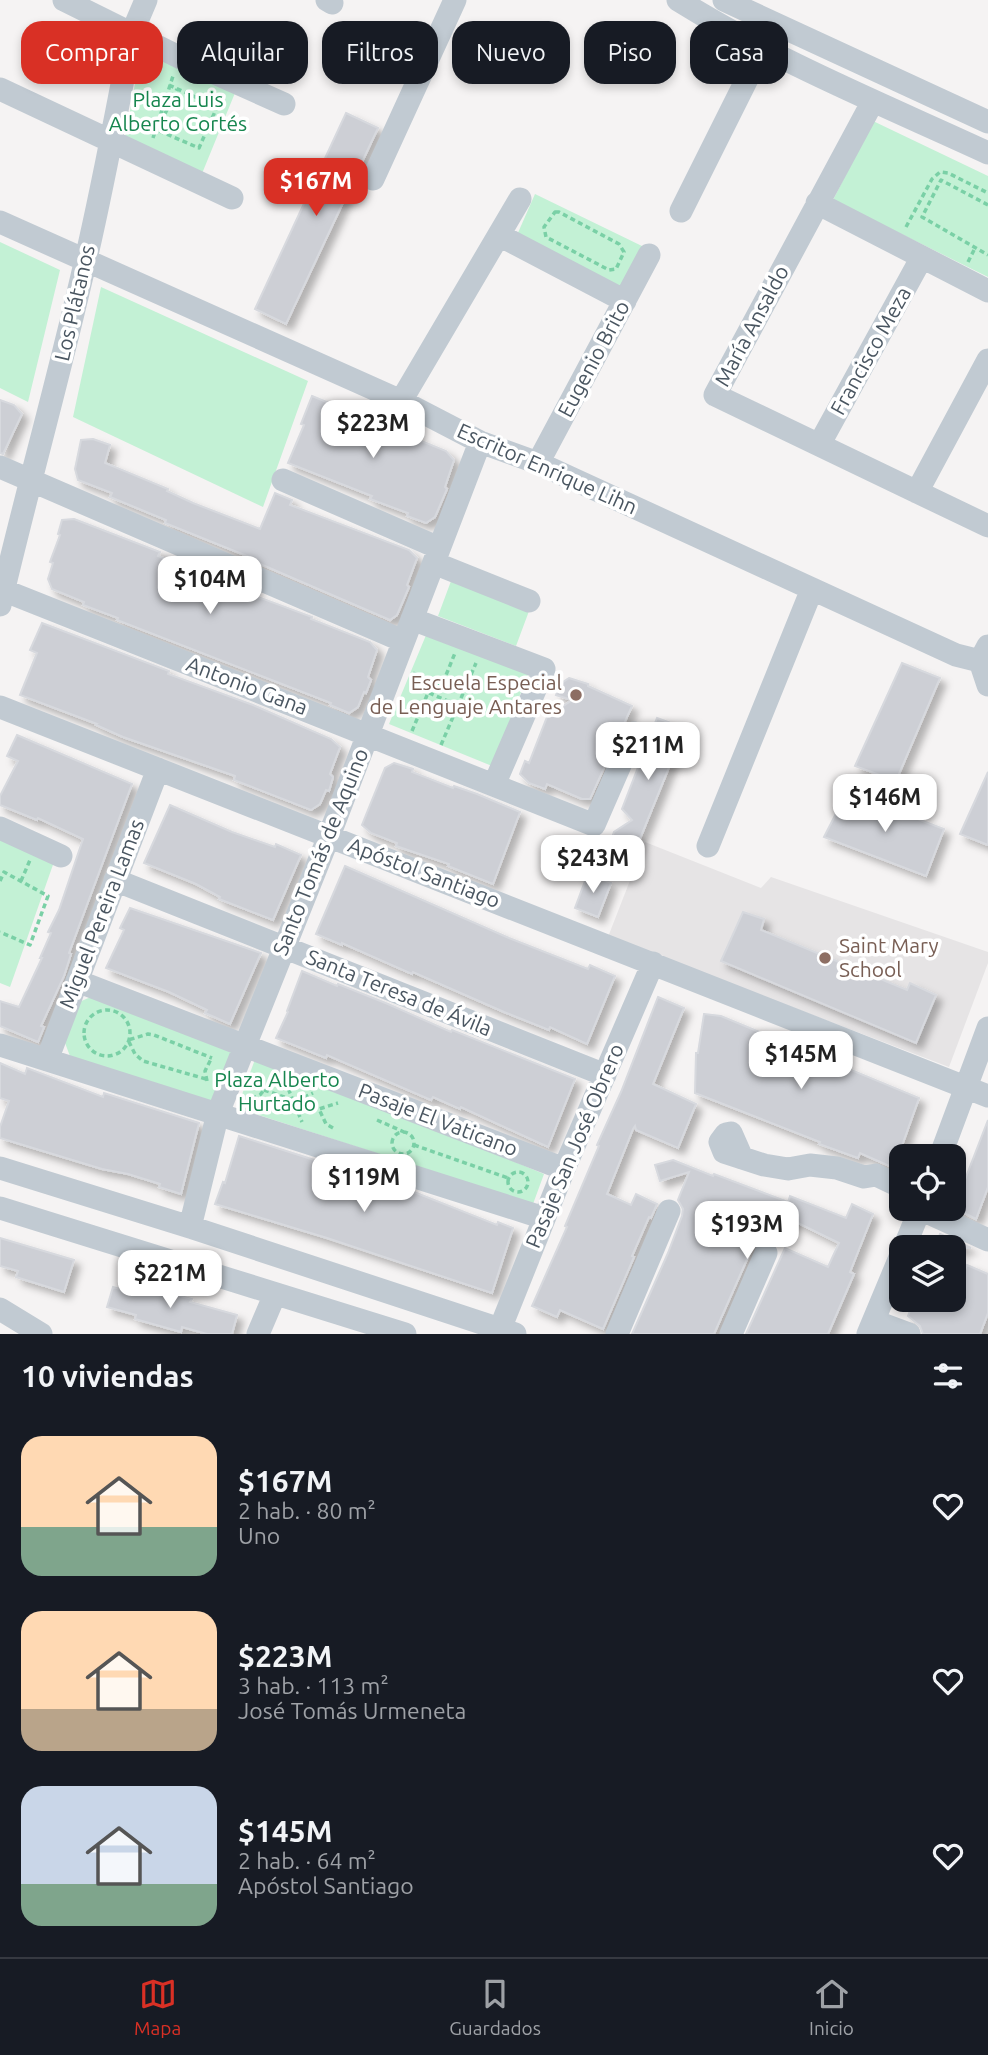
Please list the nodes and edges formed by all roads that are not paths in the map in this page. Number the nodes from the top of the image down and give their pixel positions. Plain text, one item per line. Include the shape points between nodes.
1 (64, 0) edge
2 (146, 0) edge
3 (455, 0) edge
4 (678, 0) edge
5 (732, 2) edge
6 (107, 21) edge
7 (137, 21) edge
8 (712, 21) edge
9 (773, 21) edge
10 (788, 28) edge
11 (163, 49) edge
12 (788, 60) edge
13 (122, 84) edge
14 (745, 84) edge
15 (0, 89) edge
16 (873, 101) junction
17 (284, 104) dead end
18 (951, 105) junction
19 (988, 122) edge
20 (937, 130) junction
21 (110, 141) junction
22 (988, 153) edge
23 (373, 179) dead end
24 (232, 198) dead end
25 (520, 199) dead end
26 (817, 203) junction
27 (681, 211) dead end
28 (0, 222) edge
29 (499, 234) junction
30 (649, 255) dead end
31 (922, 257) junction
32 (86, 261) junction
33 (988, 291) edge
34 (625, 301) junction
35 (988, 360) edge
36 (401, 401) junction
37 (480, 442) junction
38 (819, 445) junction
39 (538, 463) junction
40 (0, 467) edge
41 (283, 480) dead end
42 (29, 481) junction
43 (917, 492) junction
44 (988, 526) edge
45 (437, 556) junction
46 (812, 589) junction
47 (1, 595) edge
48 (528, 601) dead end
49 (412, 619) junction
50 (403, 641) junction
51 (984, 654) edge
52 (988, 685) edge
53 (0, 707) edge
54 (634, 733) dead end
55 (368, 734) junction
56 (158, 769) junction
57 (494, 785) junction
58 (0, 828) edge
59 (329, 836) junction
60 (708, 846) dead end
61 (61, 856) dead end
62 (116, 880) junction
63 (284, 947) junction
64 (653, 963) junction
65 (77, 981) junction
66 (988, 1028) edge
67 (0, 1045) edge
68 (244, 1045) junction
69 (47, 1060) junction
70 (605, 1075) junction
71 (966, 1086) junction
72 (988, 1096) edge
73 (218, 1113) junction
74 (945, 1144) edge
75 (742, 1158) dead end
76 (0, 1168) edge
77 (564, 1169) junction
78 (864, 1177) junction
79 (889, 1181) edge
80 (889, 1194) edge
81 (0, 1208) edge
82 (668, 1211) dead end
83 (544, 1218) junction
84 (946, 1221) edge
85 (190, 1227) junction
86 (988, 1240) edge
87 (766, 1253) dead end
88 (889, 1284) edge
89 (275, 1294) junction
90 (0, 1309) edge
91 (871, 1327) edge
92 (508, 1331) edge
93 (41, 1334) edge
94 (258, 1334) edge
95 (405, 1334) edge
96 (617, 1334) edge
97 (731, 1334) edge
98 (909, 1334) edge

1 - 6 street
2 - 7 street, Los Plátanos
3 - 23 street
4 - 8 street
5 - 9 street
10 - 18 street
11 - 17 street
12 - 16 street
13 - 21 street, Los Plátanos
14 - 27 street
15 - 21 street
16 - 20 street
16 - 26 street, María Ansaldo
18 - 19 street
18 - 20 street
20 - 22 street
21 - 24 street
21 - 32 street, Los Plátanos
25 - 29 street
26 - 31 street
26 - 38 street, María Ansaldo via 715,395
28 - 32 street, Escritor Enrique Lihn
29 - 34 street
29 - 36 street
30 - 34 street, Eugenio Brito
31 - 33 street
31 - 38 street, Francisco Meza
32 - 36 street, Escritor Enrique Lihn
32 - 42 street, Los Plátanos
34 - 39 street, Eugenio Brito
35 - 43 street
36 - 37 street, Escritor Enrique Lihn
37 - 39 street, Escritor Enrique Lihn
37 - 45 street, Santo Tomás de Aquino
38 - 43 street, María Ansaldo
39 - 46 street, Escritor Enrique Lihn
40 - 42 street
41 - 45 street
42 - 47 street, Los Plátanos
42 - 50 street
43 - 44 street, María Ansaldo
45 - 48 street
45 - 49 street, Santo Tomás de Aquino
46 - 51 street, Escritor Enrique Lihn via 956,655
46 - 60 street
47 - 55 street, Antonio Gana
49 - 50 street, Santo Tomás de Aquino
49 - 57 street via 544,669
50 - 55 street, Santo Tomás de Aquino
51 - 52 street
53 - 56 street, Apóstol Santiago
54 - 57 street, Antonio Gana via 594,825
55 - 57 street, Antonio Gana
55 - 59 street, Santo Tomás de Aquino
56 - 59 street, Apóstol Santiago
56 - 62 street, Miguel Pereira Lamas
58 - 61 street
59 - 63 street, Santo Tomás de Aquino
59 - 64 street, Apóstol Santiago
62 - 63 street, Santa Teresa de Ávila
62 - 65 street, Miguel Pereira Lamas
63 - 68 street, Santo Tomás de Aquino
63 - 70 street, Santa Teresa de Ávila
64 - 70 street, Pasaje San José Obrero
64 - 71 street, Apóstol Santiago
65 - 68 street, Pasaje El Vaticano
65 - 69 street, Miguel Pereira Lamas
66 - 71 street
67 - 69 street
68 - 73 street, Santo Tomás de Aquino
68 - 77 street, Pasaje El Vaticano
69 - 73 street
70 - 77 street, Pasaje San José Obrero
71 - 72 street, Apóstol Santiago
71 - 74 street
73 - 83 street
73 - 85 street, Santo Tomás de Aquino
75 - 78 street via 788,1169 810,1165 837,1168
76 - 85 street
77 - 83 street, Pasaje San José Obrero
78 - 79 street via 876,1175
78 - 80 street via 871,1188
81 - 89 street
82 - 96 street
83 - 92 street, Pasaje San José Obrero
84 - 86 street
85 - 92 street
87 - 97 street
88 - 91 street
89 - 94 street
89 - 95 street
90 - 93 street
91 - 98 street

